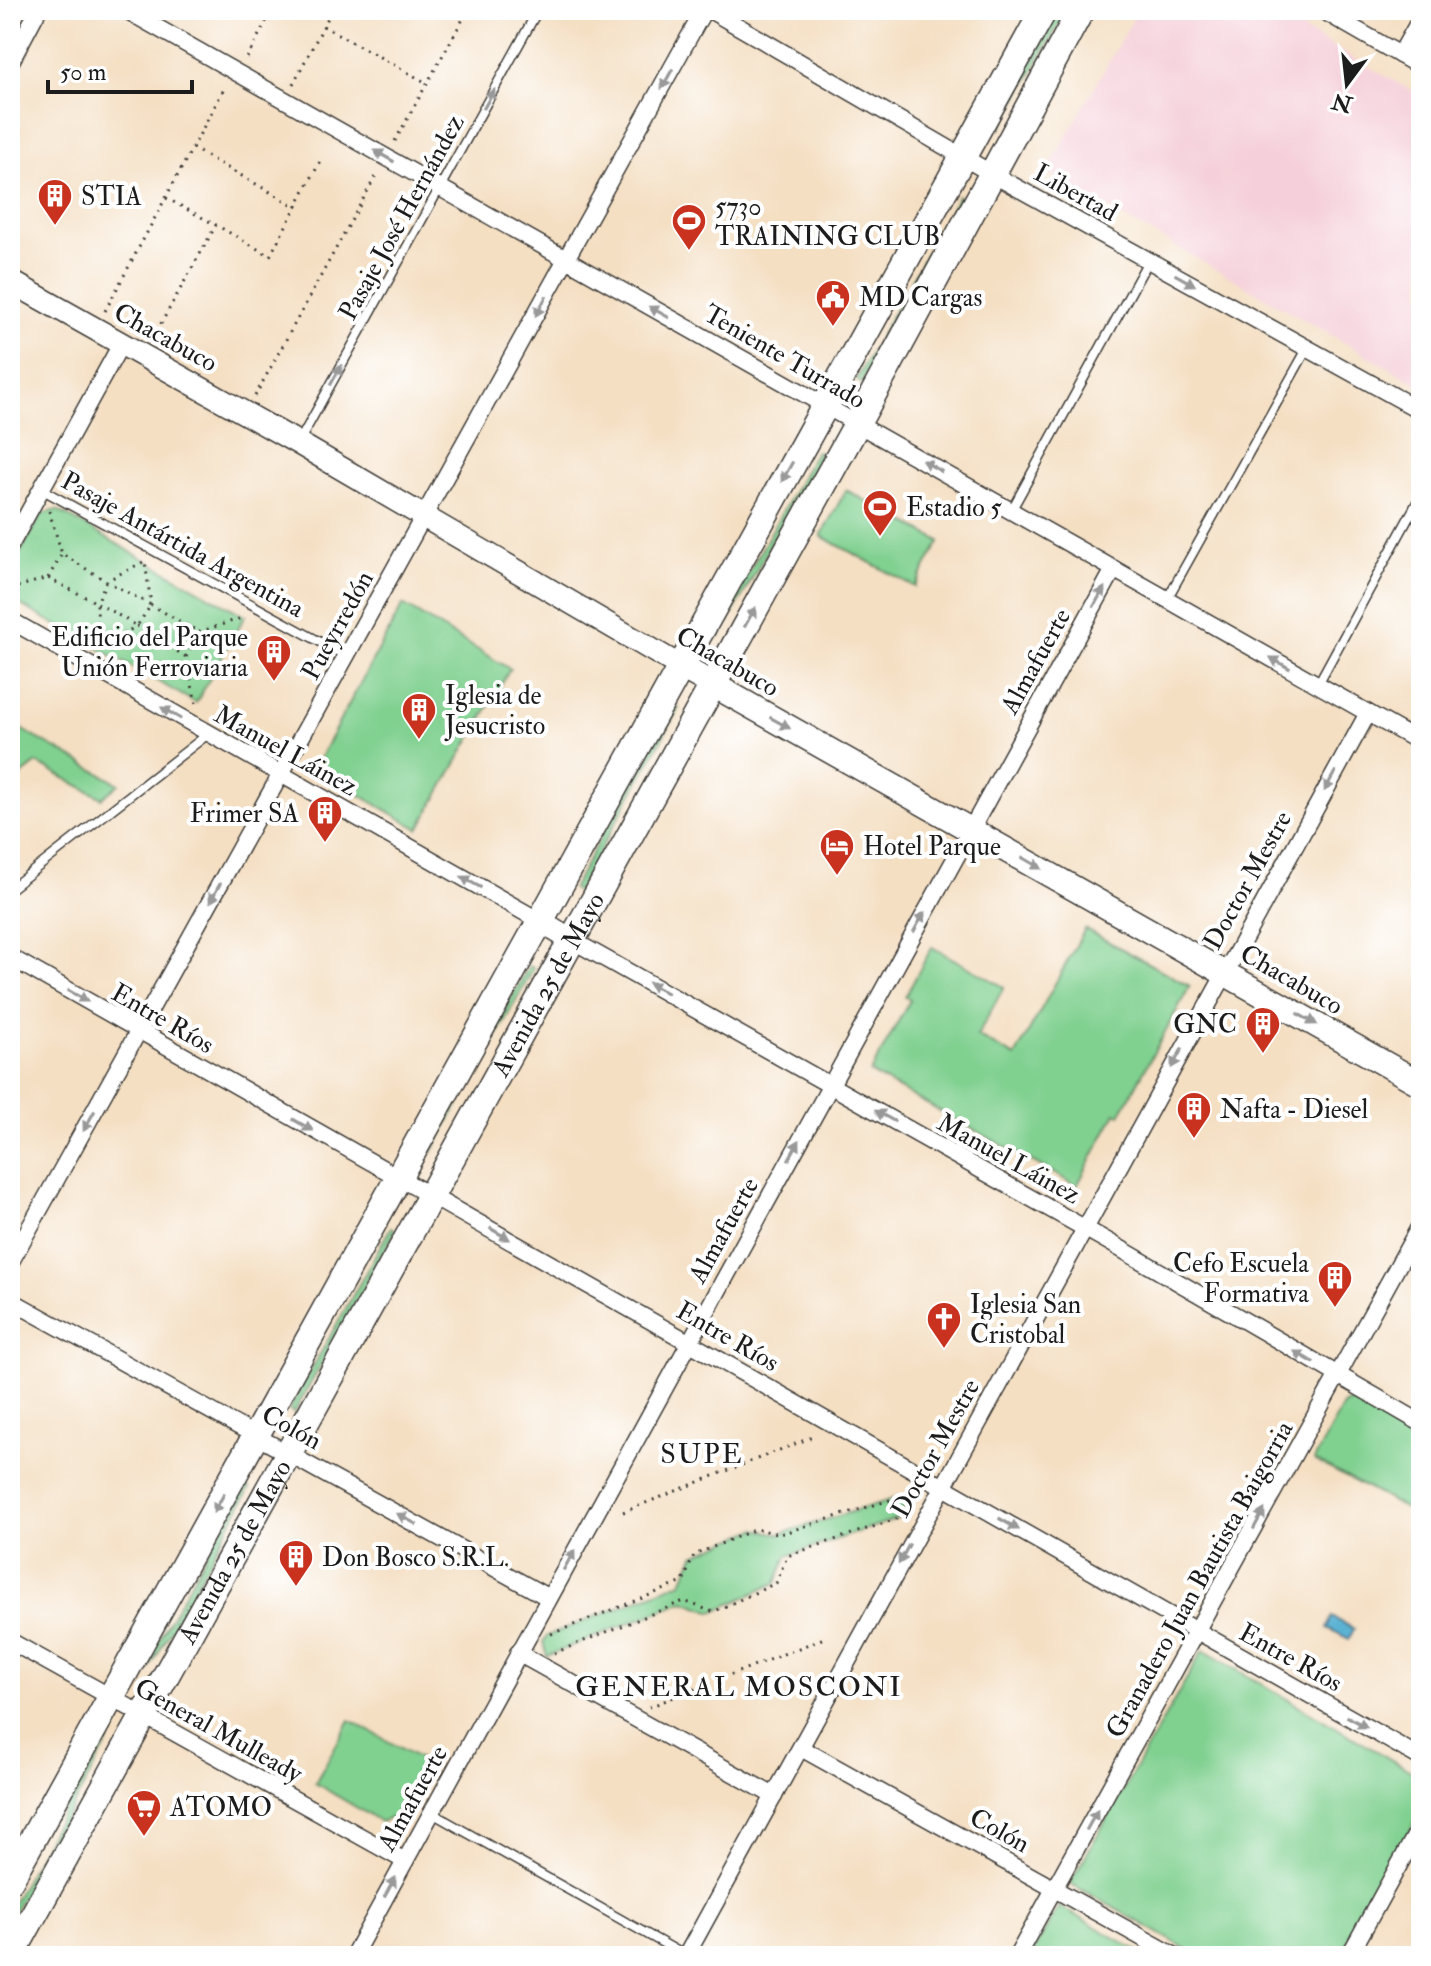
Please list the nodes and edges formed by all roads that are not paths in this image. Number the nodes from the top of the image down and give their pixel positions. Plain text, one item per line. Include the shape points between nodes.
1 (38, 10) edge
2 (126, 10) edge
3 (538, 10) edge
4 (707, 10) edge
5 (1044, 10) edge
6 (1081, 10) edge
7 (1322, 10) edge
8 (1421, 18) edge
9 (1400, 55) junction
10 (10, 63) edge
11 (1421, 67) edge
12 (965, 156) junction
13 (994, 175) junction
14 (440, 188) junction
15 (1148, 260) junction
16 (566, 261) junction
17 (10, 281) edge
18 (121, 344) junction
19 (1308, 348) junction
20 (825, 404) junction
21 (1421, 411) edge
22 (857, 424) junction
23 (298, 443) junction
24 (41, 489) junction
25 (1421, 495) edge
26 (1011, 511) junction
27 (424, 518) junction
28 (10, 546) edge
29 (1114, 569) junction
30 (1167, 599) junction
31 (10, 620) edge
32 (347, 656) junction
33 (678, 665) junction
34 (712, 685) junction
35 (1318, 685) junction
36 (1368, 713) junction
37 (208, 734) junction
38 (1421, 743) edge
39 (281, 775) junction
40 (970, 829) junction
41 (10, 889) edge
42 (538, 920) junction
43 (570, 939) junction
44 (10, 957) edge
45 (1224, 972) junction
46 (139, 1031) junction
47 (1421, 1084) edge
48 (830, 1085) junction
49 (397, 1178) junction
50 (432, 1196) junction
51 (1421, 1224) edge
52 (1084, 1228) junction
53 (10, 1263) edge
54 (10, 1300) edge
55 (690, 1342) junction
56 (1337, 1376) junction
57 (1421, 1423) edge
58 (257, 1435) junction
59 (288, 1452) junction
60 (941, 1485) junction
61 (549, 1598) junction
62 (1197, 1631) junction
63 (10, 1641) edge
64 (518, 1653) junction
65 (113, 1698) junction
66 (142, 1714) junction
67 (801, 1748) junction
68 (1421, 1758) edge
69 (774, 1796) junction
70 (431, 1813) junction
71 (1421, 1825) edge
72 (405, 1861) junction
73 (10, 1880) edge
74 (1055, 1888) junction
75 (11, 1956) edge
76 (353, 1956) edge
77 (686, 1956) edge
78 (1017, 1956) edge
79 (1175, 1956) edge
80 (1349, 1956) edge

1 - 10 street
14 -> 2 street, Teniente Turrado
14 -> 3 lane, Pasaje José Hernández
4 - 12 street, Libertad
4 -> 16 street, Pueyrredón
5 - 12 main road, Avenida 25 de Mayo
6 - 13 main road, Avenida 25 de Mayo
7 - 9 street
8 - 9 street
9 - 11 street
12 - 13 street, Libertad
12 - 20 main road, Avenida 25 de Mayo
13 - 15 street, Libertad
13 - 22 main road, Avenida 25 de Mayo
14 - 16 street, Teniente Turrado
23 -> 14 lane, Pasaje José Hernández
15 -> 19 street, Libertad
15 - 26 lane
20 -> 16 street, Teniente Turrado
16 -> 27 street, Pueyrredón
17 - 18 street, Chacabuco
18 - 23 street, Chacabuco
18 - 24 street
19 - 21 street, Libertad
19 - 30 lane
20 - 22 street, Teniente Turrado
20 -> 33 main road, Avenida 25 de Mayo
26 -> 22 street, Teniente Turrado
34 -> 22 main road, Avenida 25 de Mayo
23 - 27 street, Chacabuco
24 - 28 street
24 - 32 lane, Pasaje Antártida Argentina
25 - 35 lane
26 - 29 street, Teniente Turrado
27 - 32 street, Pueyrredón
27 - 33 street, Chacabuco
29 - 30 street, Teniente Turrado
40 -> 29 street, Almafuerte
35 -> 30 street, Teniente Turrado
37 -> 31 street, Manuel Láinez
32 - 39 street, Pueyrredón
33 - 34 main road, Chacabuco
33 - 42 main road, Avenida 25 de Mayo
34 -> 40 main road, Chacabuco
34 - 43 main road, Avenida 25 de Mayo
35 - 36 street, Teniente Turrado
36 - 38 street, Teniente Turrado
36 -> 45 street, Doctor Mestre
37 - 39 street, Manuel Láinez
37 - 41 lane
42 -> 39 street, Manuel Láinez
39 -> 46 street, Pueyrredón
40 -> 45 main road, Chacabuco
48 -> 40 street, Almafuerte
42 - 43 street
42 - 49 main road, Avenida 25 de Mayo
48 -> 43 street, Manuel Láinez
43 - 50 main road, Avenida 25 de Mayo
44 -> 46 street, Entre Ríos
45 -> 47 main road, Chacabuco
45 -> 52 street, Doctor Mestre
46 -> 49 street, Entre Ríos
46 -> 53 street, Pueyrredón
52 -> 48 street, Manuel Láinez
55 -> 48 street, Almafuerte
49 - 50 street, Entre Ríos
49 - 58 main road, Avenida 25 de Mayo
50 -> 55 street, Entre Ríos
50 - 59 main road, Avenida 25 de Mayo
51 - 56 street, Granadero Juan Bautista Baigorria
56 -> 52 street, Manuel Láinez
52 - 60 street, Doctor Mestre
54 - 58 street, Colón
55 - 60 street, Entre Ríos
61 -> 55 street, Almafuerte
56 - 57 street, Manuel Láinez
62 -> 56 street, Granadero Juan Bautista Baigorria
58 - 59 street, Colón
58 -> 65 main road, Avenida 25 de Mayo
61 -> 59 street, Colón
59 - 66 main road, Avenida 25 de Mayo
60 -> 62 street, Entre Ríos
60 -> 67 street, Doctor Mestre
61 - 64 street, Almafuerte
62 -> 68 street, Entre Ríos
74 -> 62 street, Granadero Juan Bautista Baigorria
63 - 65 street, General Mulleady
64 - 69 street
64 - 70 street, Almafuerte
65 - 66 street, General Mulleady
65 - 73 main road, Avenida 25 de Mayo
66 - 72 street, General Mulleady
66 - 75 main road, Avenida 25 de Mayo
67 - 69 street, Doctor Mestre
67 - 74 street, Colón
69 - 77 street, Doctor Mestre
70 - 72 street, Almafuerte
70 - 77 lane
71 - 80 street
76 -> 72 street, Almafuerte
74 - 78 street, Granadero Juan Bautista Baigorria
74 - 79 street, Colón

